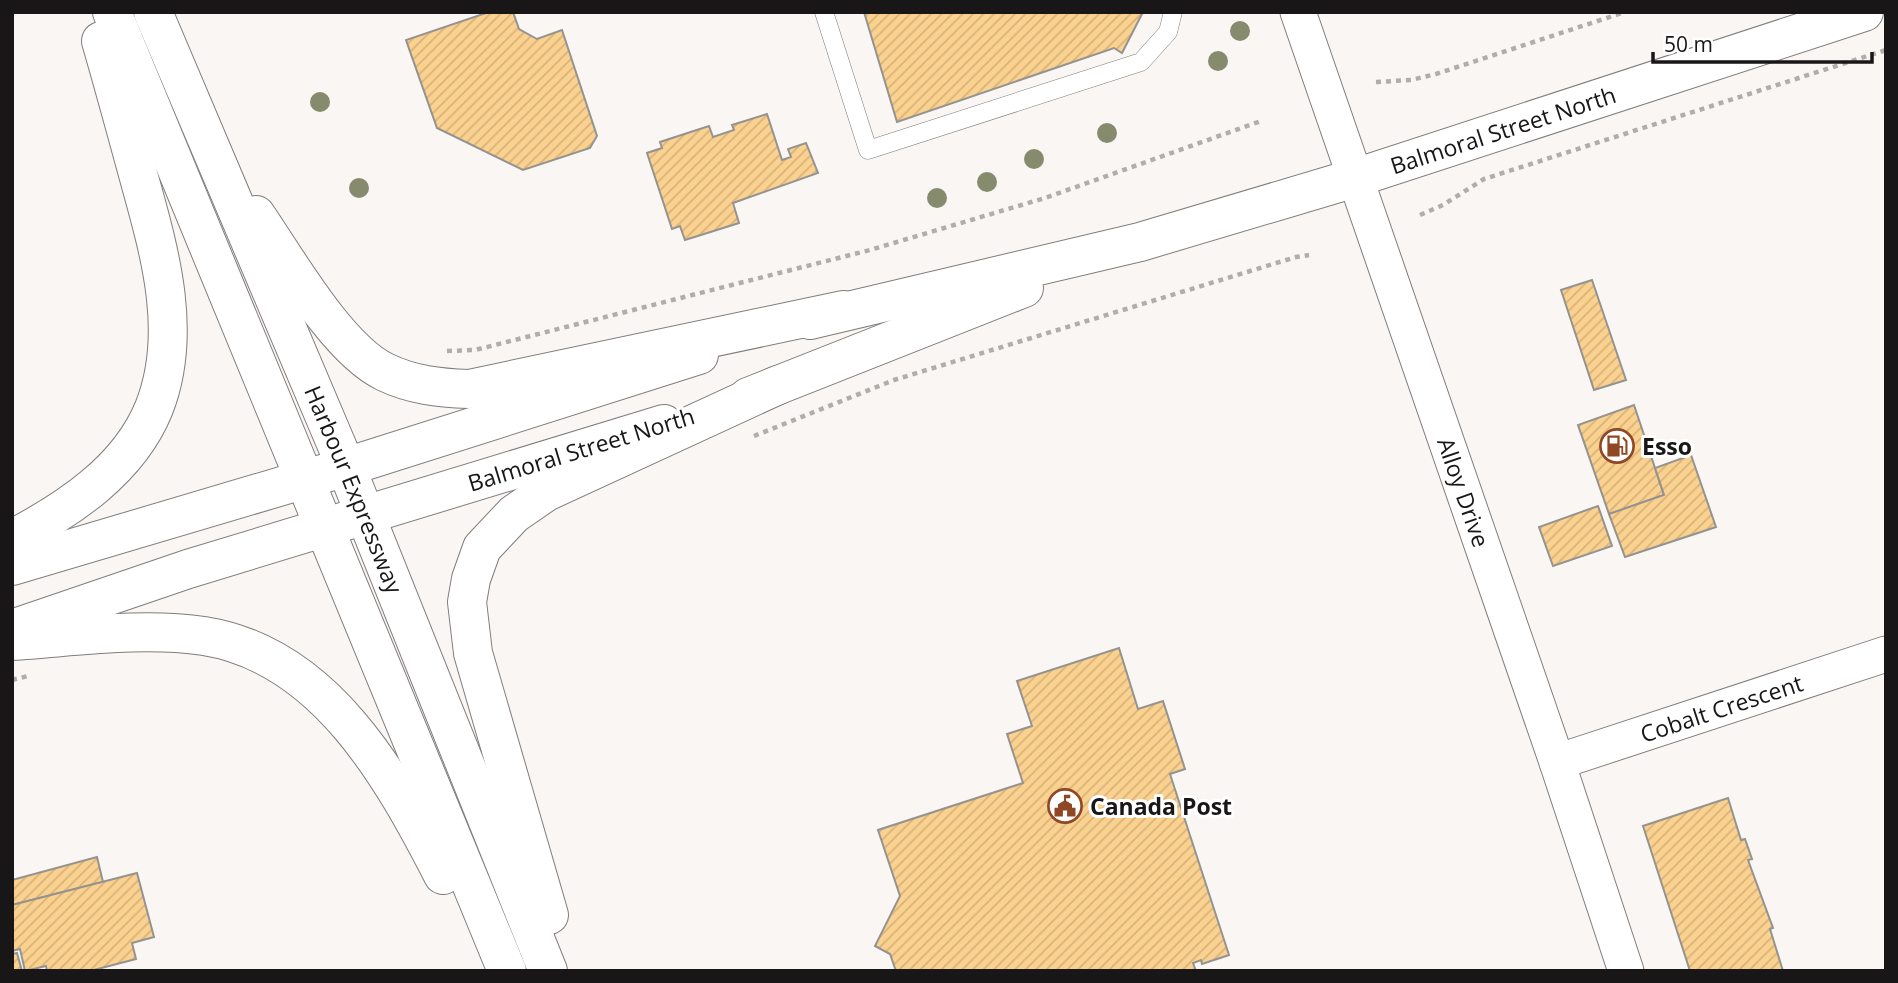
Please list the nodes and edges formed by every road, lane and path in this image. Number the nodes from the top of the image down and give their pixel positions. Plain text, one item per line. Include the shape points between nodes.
1 (93, 12) edge
2 (112, 12) edge
3 (153, 12) edge
4 (824, 12) edge
5 (1173, 12) edge
6 (1298, 12) edge
7 (1625, 12) edge
8 (1864, 12) edge
9 (1886, 50) edge
10 (1376, 82) dead end
11 (1261, 121) dead end
12 (211, 151) junction
13 (1355, 178) junction
14 (1420, 215) dead end
15 (1140, 242) junction
16 (1309, 256) dead end
17 (843, 310) junction
18 (436, 350) dead end
19 (778, 385) junction
20 (743, 440) dead end
21 (346, 467) junction
22 (304, 479) junction
23 (363, 516) junction
24 (324, 528) junction
25 (12, 539) edge
26 (12, 566) edge
27 (12, 629) edge
28 (12, 641) edge
29 (1886, 654) edge
30 (1557, 761) junction
31 (492, 971) edge
32 (507, 971) edge
33 (548, 971) edge
34 (566, 971) edge
35 (1626, 971) edge

1 - 25 main road via 164,268 164,377 153,411 131,446 97,485
2 - 22 main road, Harbour Expressway
3 - 12 main road, Harbour Expressway
4 - 5 lane via 868,150 1141,62 1168,33
6 - 13 street, Alloy Drive
7 - 10 path via 1436,74
8 - 13 main road, Balmoral Street North
9 - 14 path via 1484,179
11 - 18 path via 1045,198 870,250 475,351
12 - 17 main road via 346,343 385,372 428,387 469,389
12 - 21 main road, Harbour Expressway
13 - 15 main road, Balmoral Street North
13 - 30 street, Alloy Drive
15 - 17 main road, Balmoral Street North
15 - 19 main road, Balmoral Street North
16 - 20 path via 894,380
17 - 21 main road, Balmoral Street North
19 - 23 main road, Balmoral Street North via 727,405
19 - 34 main road via 547,492 513,514 477,559 467,602 473,653
21 - 22 main road, Balmoral Street North
21 - 23 main road, Harbour Expressway
22 - 24 main road, Harbour Expressway
22 - 26 main road, Balmoral Street North
23 - 24 main road, Balmoral Street North
23 - 33 main road, Harbour Expressway
24 - 27 main road, Balmoral Street North
24 - 32 main road, Harbour Expressway
28 - 31 main road via 166,633 241,644 282,664 312,688 363,742 409,809
29 - 30 street, Cobalt Crescent
30 - 35 street, Alloy Drive

